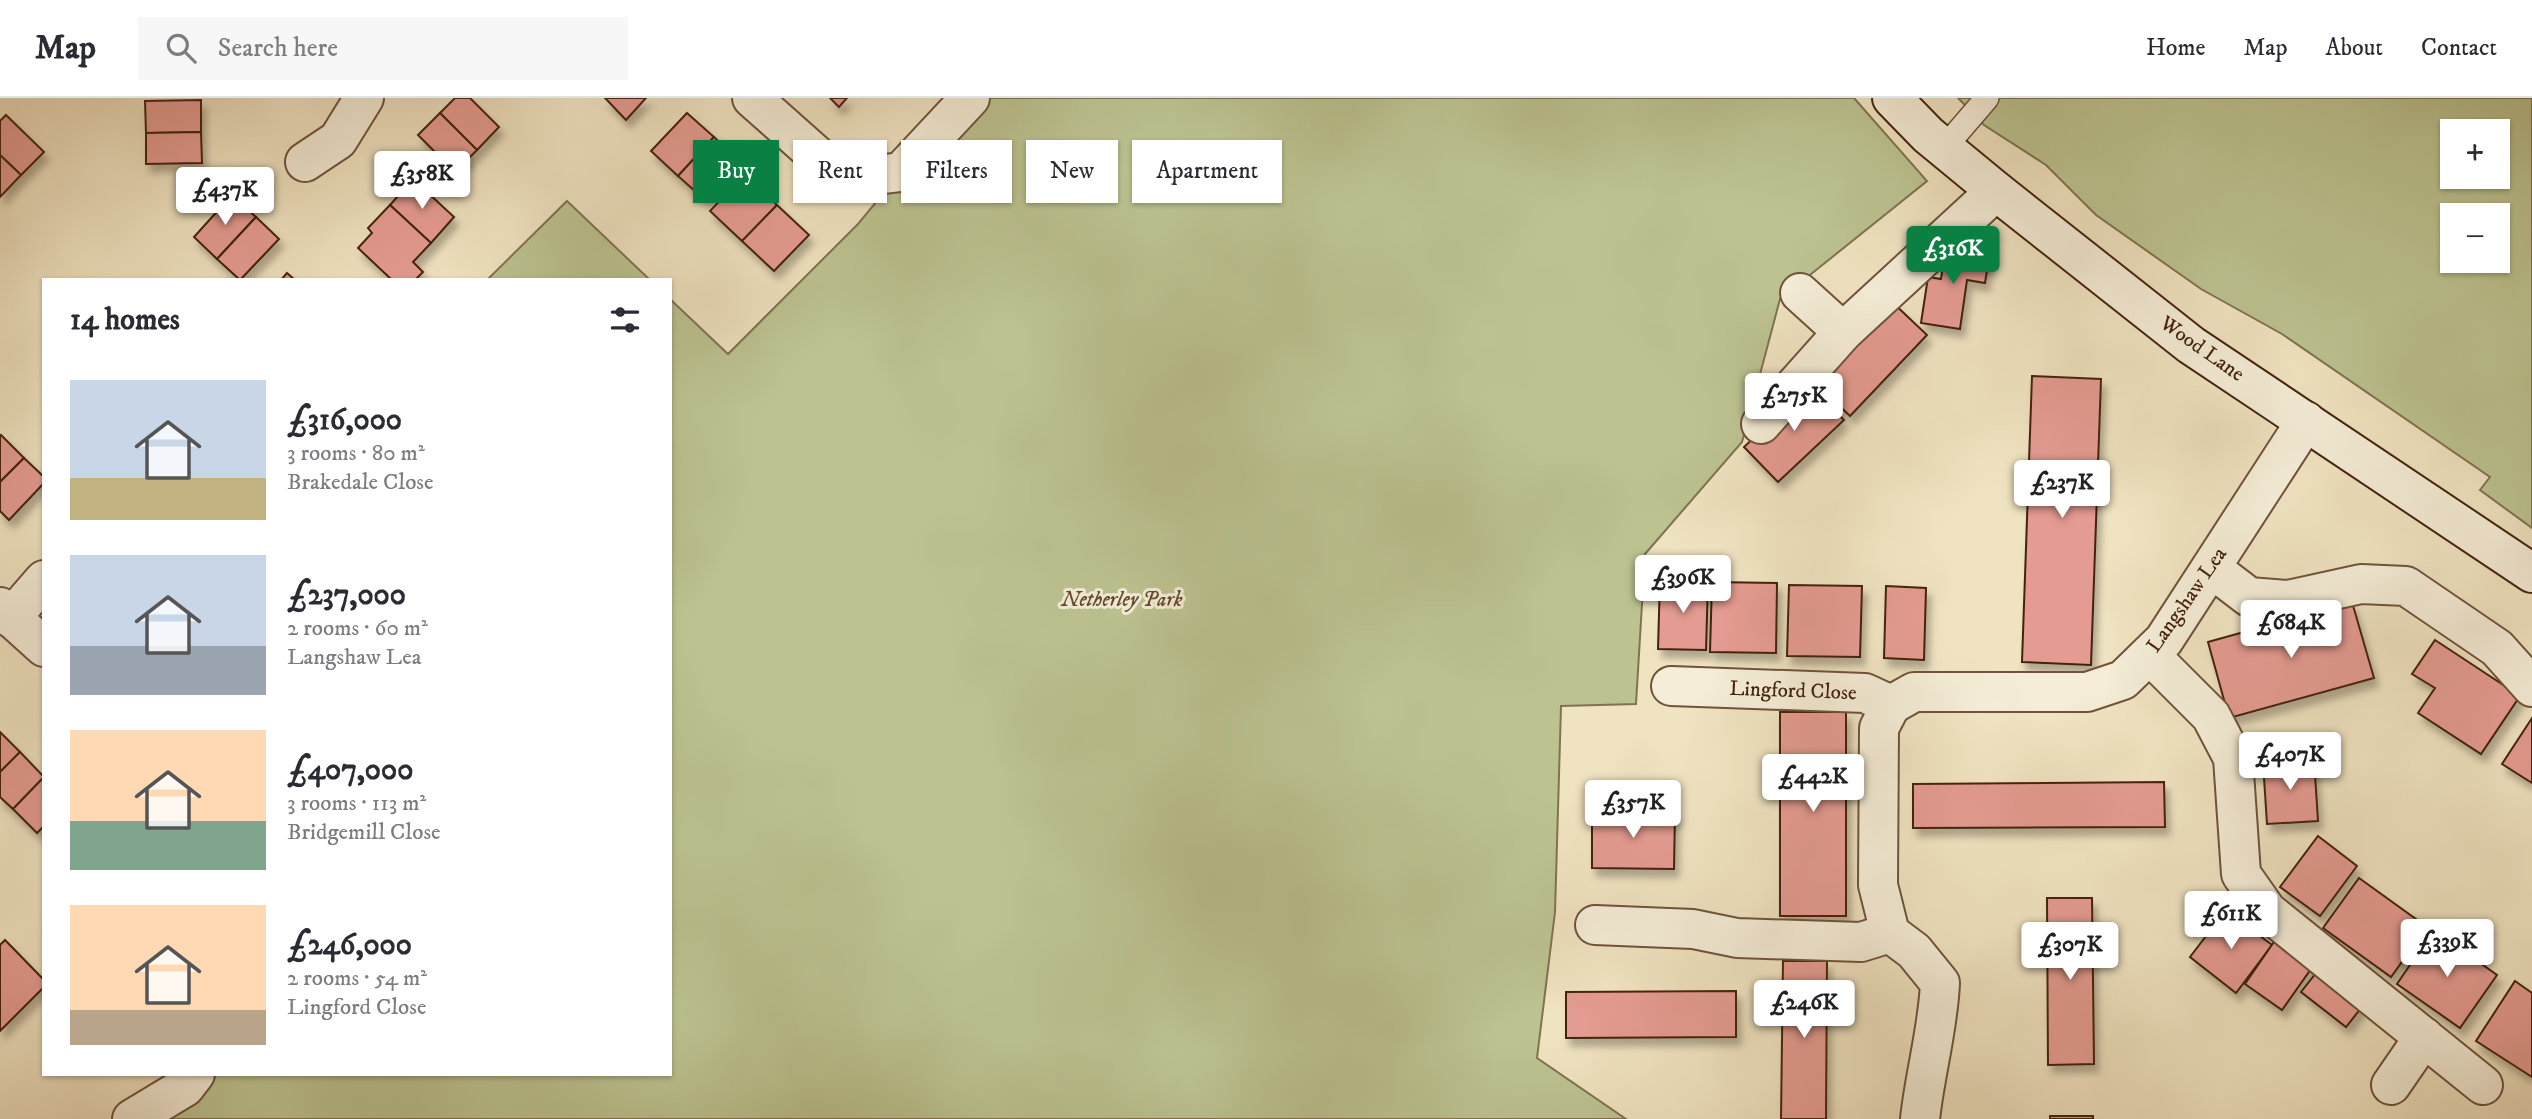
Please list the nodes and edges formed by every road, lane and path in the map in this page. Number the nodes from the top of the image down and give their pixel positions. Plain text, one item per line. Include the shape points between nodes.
1 (363, 98) edge
2 (752, 98) edge
3 (970, 98) edge
4 (1892, 98) edge
5 (1987, 98) edge
6 (1945, 147) junction
7 (305, 162) dead end
8 (1996, 191) junction
9 (1800, 293) dead end
10 (1843, 332) junction
11 (2306, 421) junction
12 (1761, 424) dead end
13 (2211, 568) junction
14 (2532, 573) edge
15 (42, 582) edge
16 (5, 612) edge
17 (42, 645) edge
18 (2150, 655) junction
19 (1671, 686) dead end
20 (2532, 687) edge
21 (1891, 705) junction
22 (1595, 925) dead end
23 (1890, 933) junction
24 (2424, 1037) junction
25 (193, 1076) edge
26 (2391, 1085) dead end
27 (2483, 1085) dead end
28 (132, 1119) edge
29 (1920, 1119) edge

1 - 7 street via 338,140
2 - 3 street via 843,179 901,172
4 - 6 street, Wood Lane
5 - 6 lane
6 - 8 street, Wood Lane
8 - 10 street
8 - 11 street, Wood Lane via 2191,345
9 - 10 street
10 - 12 street
11 - 13 street, Langshaw Lea
11 - 14 street, Wood Lane
13 - 18 street, Langshaw Lea
13 - 20 street via 2249,597 2288,600 2361,584 2406,586 2497,648
15 - 16 street
16 - 17 street
18 - 21 street, Langshaw Lea via 2123,680 2087,692 1914,692
18 - 24 street via 2211,716 2233,758 2241,874 2267,911
19 - 21 street, Lingford Close via 1865,693
21 - 23 street, Lingford Close via 1879,728 1878,885
22 - 23 street via 1693,929 1737,939 1861,942
23 - 29 street via 1914,950 1940,982
24 - 26 street
24 - 27 street
25 - 28 street via 185,1087

